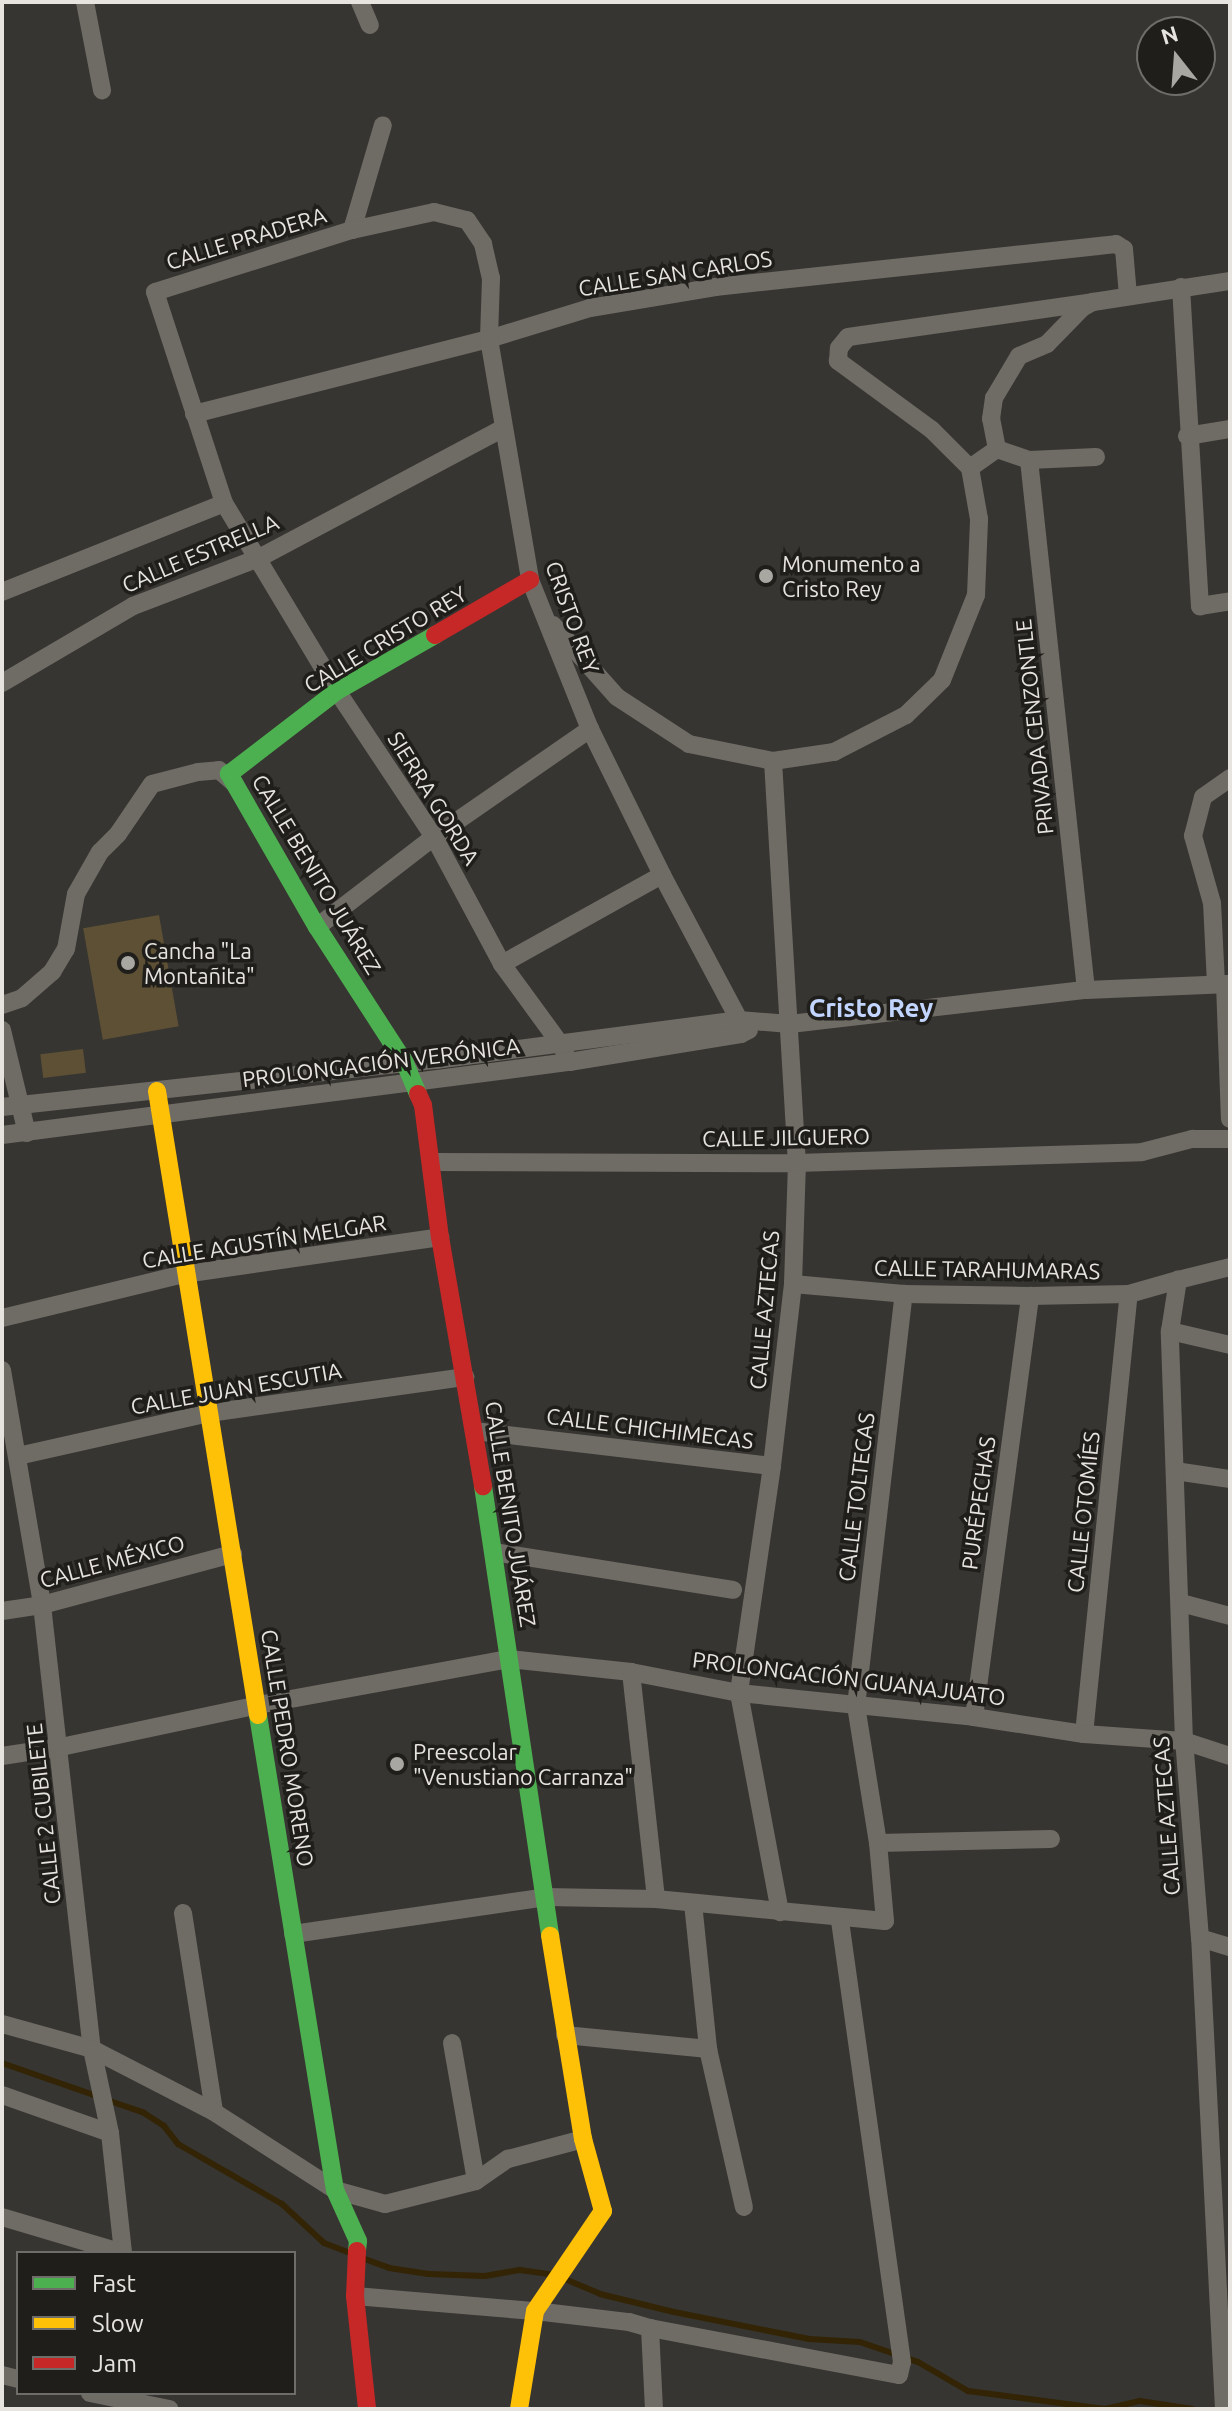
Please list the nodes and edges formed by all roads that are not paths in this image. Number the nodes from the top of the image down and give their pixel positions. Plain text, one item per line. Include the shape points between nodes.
1 (85, 2) edge
2 (360, 2) edge
3 (370, 25) dead end
4 (102, 90) dead end
5 (383, 125) dead end
6 (434, 212) joint
7 (352, 230) junction
8 (1230, 281) edge
9 (1181, 287) junction
10 (155, 292) joint
11 (1128, 296) junction
12 (1093, 302) junction
13 (489, 339) junction
14 (194, 414) junction
15 (504, 428) junction
16 (1230, 429) edge
17 (1187, 436) junction
18 (997, 449) junction
19 (1096, 457) dead end
20 (1029, 460) junction
21 (970, 468) junction
22 (224, 503) junction
23 (259, 558) junction
24 (530, 580) junction
25 (2, 592) edge
26 (1230, 601) edge
27 (545, 617) junction
28 (2, 683) edge
29 (337, 691) junction
30 (590, 729) junction
31 (773, 761) junction
32 (232, 778) junction
33 (1230, 778) edge
34 (434, 837) junction
35 (662, 875) junction
36 (317, 927) junction
37 (502, 964) junction
38 (1224, 984) edge
39 (1086, 990) junction
40 (2, 1005) edge
41 (790, 1024) junction
42 (740, 1027) junction
43 (2, 1030) edge
44 (561, 1045) junction
45 (569, 1062) junction
46 (405, 1063) junction
47 (415, 1081) junction
48 (157, 1091) junction
49 (22, 1105) junction
50 (2, 1107) edge
51 (161, 1114) junction
52 (1230, 1119) edge
53 (27, 1133) junction
54 (2, 1135) edge
55 (1230, 1139) edge
56 (431, 1162) junction
57 (797, 1163) junction
58 (440, 1237) junction
59 (1229, 1264) edge
60 (184, 1274) junction
61 (1178, 1280) junction
62 (793, 1284) junction
63 (904, 1294) junction
64 (1129, 1294) junction
65 (1030, 1296) junction
66 (2, 1318) edge
67 (1170, 1331) junction
68 (1230, 1345) edge
69 (2, 1370) edge
70 (465, 1377) junction
71 (209, 1413) junction
72 (474, 1431) junction
73 (18, 1456) junction
74 (772, 1466) junction
75 (1175, 1471) junction
76 (1230, 1479) edge
77 (494, 1552) junction
78 (233, 1554) junction
79 (733, 1590) dead end
80 (1181, 1603) junction
81 (42, 1605) junction
82 (2, 1611) edge
83 (1230, 1616) edge
84 (509, 1659) junction
85 (631, 1672) junction
86 (739, 1693) junction
87 (258, 1705) junction
88 (856, 1706) junction
89 (974, 1717) junction
90 (1084, 1734) junction
91 (1184, 1741) junction
92 (61, 1747) junction
93 (2, 1756) edge
94 (1230, 1756) edge
95 (1051, 1839) dead end
96 (878, 1843) junction
97 (546, 1897) junction
98 (656, 1899) junction
99 (693, 1903) junction
100 (780, 1912) junction
101 (183, 1913) dead end
102 (840, 1919) junction
103 (293, 1934) junction
104 (1200, 1938) junction
105 (1230, 1947) edge
106 (2, 2024) edge
107 (565, 2035) junction
108 (452, 2043) dead end
109 (92, 2049) junction
110 (708, 2049) junction
111 (2, 2095) edge
112 (214, 2112) junction
113 (108, 2124) junction
114 (583, 2139) junction
115 (476, 2181) junction
116 (335, 2190) junction
117 (744, 2207) dead end
118 (2, 2217) edge
119 (116, 2251) edge
120 (123, 2251) edge
121 (355, 2296) junction
122 (535, 2311) junction
123 (650, 2328) junction
124 (109, 2395) edge
125 (138, 2398) edge
126 (169, 2409) edge
127 (367, 2409) edge
128 (519, 2409) edge
129 (654, 2409) edge
130 (1224, 2409) edge

1 - 4 street
2 - 3 street
5 - 7 street, CALLE PRADERA
6 - 7 street, CALLE PRADERA
6 - 13 street, CRISTO REY via 467,220 483,244 491,278
7 - 10 street, CALLE PRADERA
8 - 9 street
9 - 11 street
9 - 17 street
10 - 14 street, SIERRA GORDA
11 - 12 street
11 - 13 street, CALLE SAN CARLOS via 1124,249 1116,244 715,287 590,308
12 - 18 street via 1047,344 1019,356 994,398 991,419
12 - 21 street via 848,337 839,348 838,361 932,430
13 - 14 street, CALLE SAN CARLOS
13 - 15 street, CRISTO REY
14 - 22 street, SIERRA GORDA
15 - 23 street, CALLE ESTRELLA
15 - 24 street, CRISTO REY
16 - 17 street
17 - 26 street via 1200,606
18 - 20 street
18 - 21 street
19 - 20 street
20 - 39 street, PRIVADA CENZONTLE
21 - 31 street via 979,519 976,595 942,680 906,715 834,752
22 - 23 street, SIERRA GORDA
22 - 25 street
23 - 28 street, CALLE ESTRELLA via 133,606
23 - 29 street, SIERRA GORDA
24 - 27 street, CRISTO REY
24 - 29 street, CALLE CRISTO REY
27 - 30 street, CRISTO REY
27 - 31 street via 617,697 689,744
29 - 32 street, CALLE CRISTO REY
29 - 34 street, SIERRA GORDA
30 - 34 street
30 - 35 street, CRISTO REY
31 - 41 street, CALLE AZTECAS
32 - 36 street, CALLE BENITO JUÁREZ
32 - 40 street via 219,770 152,784 100,852 76,894 66,949 52,972 22,998
33 - 38 street via 1203,797 1193,836 1212,903
34 - 36 street
34 - 37 street, SIERRA GORDA
35 - 37 street
35 - 42 street, CRISTO REY
36 - 46 street, CALLE BENITO JUÁREZ
37 - 44 street, SIERRA GORDA
38 - 39 street, PROLONGACIÓN VERÓNICA
38 - 52 street
39 - 41 street, PROLONGACIÓN VERÓNICA
41 - 42 street, PROLONGACIÓN VERÓNICA
41 - 57 street, CALLE AZTECAS
42 - 44 street, PROLONGACIÓN VERÓNICA
42 - 45 street, PROLONGACIÓN VERÓNICA
43 - 49 street
44 - 45 street, SIERRA GORDA
44 - 46 street, PROLONGACIÓN VERÓNICA
45 - 47 street, PROLONGACIÓN VERÓNICA
46 - 47 street, CALLE BENITO JUÁREZ
46 - 48 street, PROLONGACIÓN VERÓNICA
47 - 51 street, PROLONGACIÓN VERÓNICA
47 - 56 street, CALLE BENITO JUÁREZ
48 - 49 street, PROLONGACIÓN VERÓNICA
48 - 51 street, CALLE PEDRO MORENO
49 - 50 street, PROLONGACIÓN VERÓNICA
49 - 53 street
51 - 53 street, PROLONGACIÓN VERÓNICA
51 - 60 street, CALLE PEDRO MORENO
53 - 54 street, PROLONGACIÓN VERÓNICA
55 - 57 street, CALLE JILGUERO via 1192,1139 1142,1152
56 - 57 street, CALLE JILGUERO
56 - 58 street, CALLE BENITO JUÁREZ
57 - 62 street, CALLE AZTECAS
58 - 60 street, CALLE AGUSTÍN MELGAR
58 - 70 street, CALLE BENITO JUÁREZ
59 - 61 street
60 - 66 street, CALLE AGUSTÍN MELGAR
60 - 71 street, CALLE PEDRO MORENO
61 - 64 street, CALLE TARAHUMARAS
61 - 67 street, CALLE AZTECAS
62 - 63 street, CALLE TARAHUMARAS
62 - 74 street, CALLE AZTECAS
63 - 65 street, CALLE TARAHUMARAS
63 - 88 street, CALLE TOLTECAS
64 - 65 street, CALLE TARAHUMARAS
64 - 90 street, CALLE OTOMÍES
65 - 89 street, PURÉPECHAS
67 - 68 street
67 - 75 street, CALLE AZTECAS
69 - 73 street, CALLE 2 CUBILETE
70 - 71 street, CALLE JUAN ESCUTIA
70 - 72 street, CALLE BENITO JUÁREZ
71 - 73 street, CALLE JUAN ESCUTIA
71 - 78 street, CALLE PEDRO MORENO
72 - 74 street, CALLE CHICHIMECAS
72 - 77 street, CALLE BENITO JUÁREZ
73 - 81 street, CALLE 2 CUBILETE
74 - 86 street, CALLE AZTECAS
75 - 76 street
75 - 80 street, CALLE AZTECAS
77 - 79 street
77 - 84 street, CALLE BENITO JUÁREZ
78 - 81 street, CALLE MÉXICO
78 - 87 street, CALLE PEDRO MORENO
80 - 83 street
80 - 91 street, CALLE AZTECAS
81 - 82 street, CALLE MÉXICO
81 - 92 street, CALLE 2 CUBILETE
84 - 85 street, PROLONGACIÓN GUANAJUATO
84 - 87 street, PROLONGACIÓN GUANAJUATO
84 - 97 street, CALLE BENITO JUÁREZ
85 - 86 street, PROLONGACIÓN GUANAJUATO
85 - 98 street
86 - 88 street, PROLONGACIÓN GUANAJUATO
86 - 100 street, CALLE AZTECAS
87 - 92 street, PROLONGACIÓN GUANAJUATO
87 - 103 street, CALLE PEDRO MORENO
88 - 89 street, PROLONGACIÓN GUANAJUATO
88 - 96 street, CALLE TOLTECAS
89 - 90 street, PROLONGACIÓN GUANAJUATO
90 - 91 street, PROLONGACIÓN GUANAJUATO
91 - 94 street, PROLONGACIÓN GUANAJUATO
91 - 104 street, CALLE AZTECAS
92 - 93 street, PROLONGACIÓN GUANAJUATO
92 - 109 street, CALLE 2 CUBILETE
95 - 96 street
96 - 102 street, CALLE TOLTECAS via 885,1921
97 - 98 street
97 - 103 street
97 - 107 street, CALLE BENITO JUÁREZ
98 - 99 street
99 - 100 street
99 - 110 street
100 - 102 street
101 - 112 street
102 - 123 street via 902,2362 899,2375
103 - 116 street, CALLE PEDRO MORENO
104 - 105 street
104 - 130 street, CALLE AZTECAS
106 - 109 street
107 - 110 street
107 - 114 street, CALLE BENITO JUÁREZ
108 - 115 street
109 - 112 street
109 - 113 street, CALLE 2 CUBILETE
110 - 117 street
111 - 113 street
112 - 116 street
113 - 120 street, CALLE 2 CUBILETE
114 - 115 street via 508,2159
114 - 122 street, CALLE BENITO JUÁREZ via 603,2211
115 - 116 street via 385,2204
116 - 121 street, CALLE PEDRO MORENO via 358,2241
118 - 119 street
121 - 122 street
121 - 127 street, CALLE PEDRO MORENO
122 - 123 street
122 - 128 street
123 - 129 street
124 - 125 street
125 - 126 street

